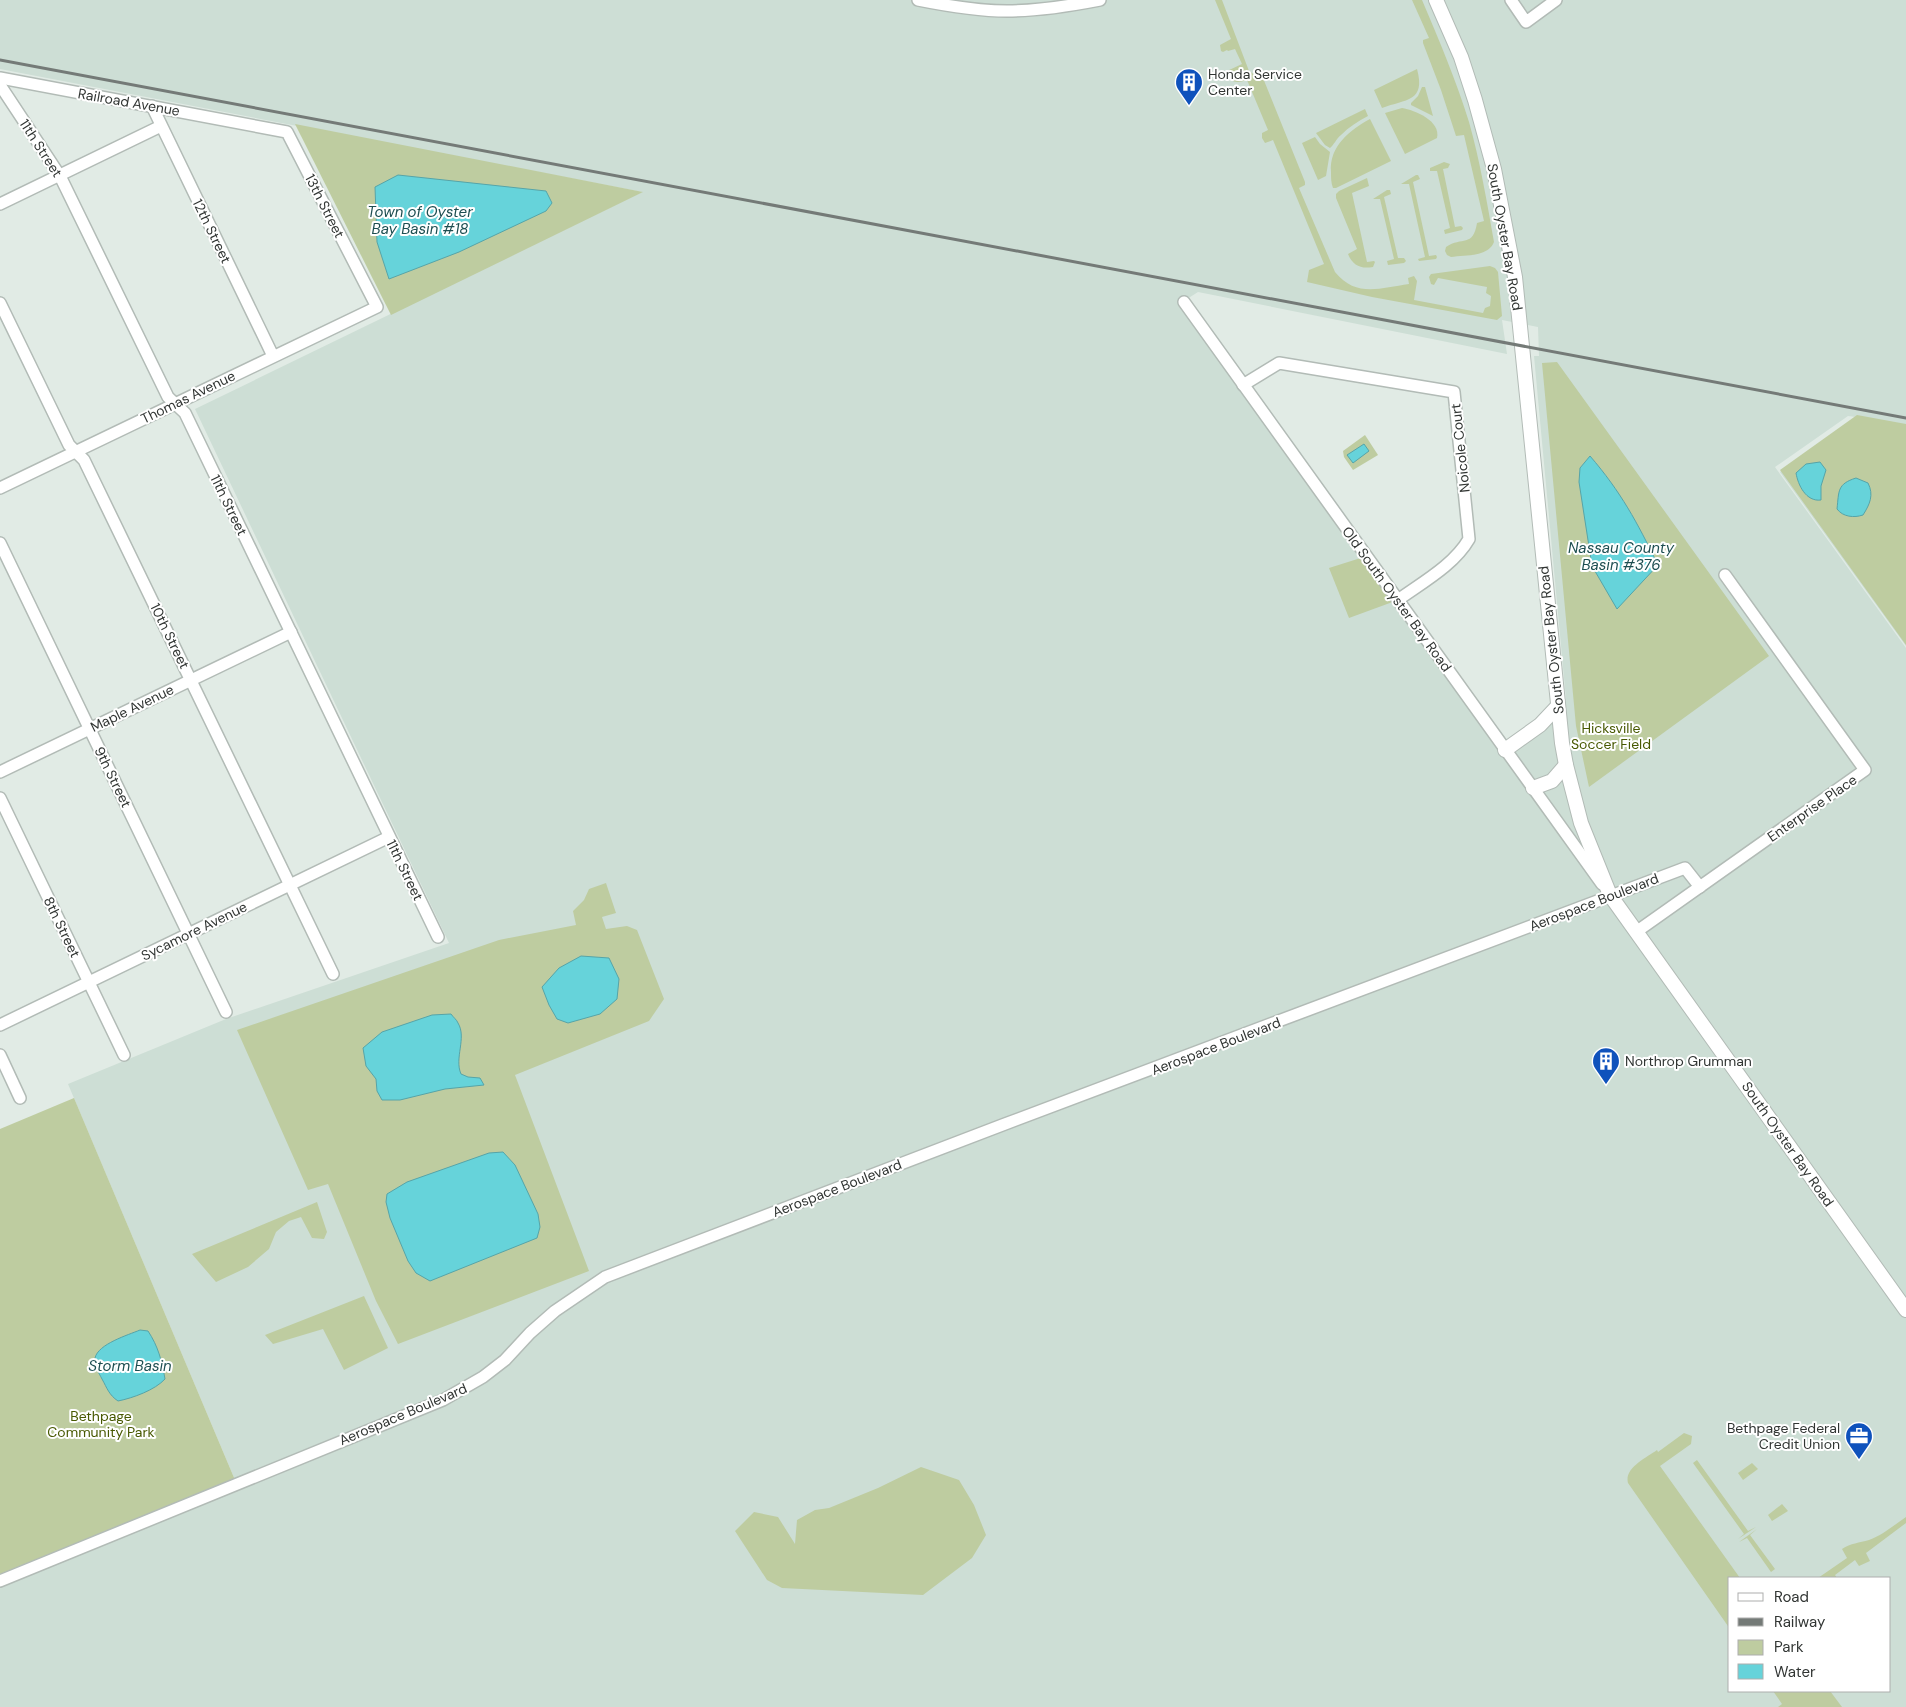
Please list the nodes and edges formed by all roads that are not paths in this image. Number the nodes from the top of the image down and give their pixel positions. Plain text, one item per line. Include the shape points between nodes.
1 (918, 0) edge
2 (1100, 0) edge
3 (1436, 0) edge
4 (1511, 0) edge
5 (1556, 0) edge
6 (0, 78) edge
7 (0, 85) edge
8 (152, 106) junction
9 (161, 126) junction
10 (258, 126) joint
11 (60, 176) junction
12 (0, 204) edge
13 (1184, 302) dead end
14 (0, 303) edge
15 (377, 307) joint
16 (273, 356) junction
17 (1244, 385) junction
18 (174, 404) junction
19 (75, 452) junction
20 (0, 488) edge
21 (0, 543) edge
22 (1725, 575) dead end
23 (1398, 600) junction
24 (291, 632) junction
25 (190, 680) junction
26 (1557, 707) junction
27 (90, 729) junction
28 (1505, 750) junction
29 (1566, 765) junction
30 (0, 772) edge
31 (1533, 788) junction
32 (0, 798) edge
33 (389, 837) junction
34 (290, 885) junction
35 (1700, 887) junction
36 (1610, 896) junction
37 (1636, 932) junction
38 (189, 934) junction
39 (438, 937) dead end
40 (333, 974) dead end
41 (89, 982) junction
42 (226, 1012) dead end
43 (0, 1025) edge
44 (0, 1055) edge
45 (124, 1055) dead end
46 (20, 1098) dead end
47 (1906, 1310) edge
48 (0, 1581) edge

1 - 2 street via 968,9 1008,11 1050,9
3 - 26 main road, South Oyster Bay Road via 1461,57 1475,100 1494,169 1515,277
4 - 5 street via 1526,22
6 - 8 street, Railroad Avenue
7 - 11 street, 11th Street
8 - 9 street, 12th Street
8 - 10 street, Railroad Avenue
9 - 11 street
9 - 16 street, 12th Street
10 - 15 street, 13th Street via 287,132
11 - 12 street
11 - 18 street, 11th Street
13 - 17 street, Old South Oyster Bay Road
14 - 19 street, 10th Street
15 - 16 street, Thomas Avenue
16 - 18 street, Thomas Avenue
17 - 23 street, Old South Oyster Bay Road
17 - 23 street, Noicole Court via 1279,363 1454,392 1469,539 1462,551
18 - 19 street, Thomas Avenue
18 - 24 street, 11th Street via 185,413
19 - 20 street, Thomas Avenue
19 - 25 street, 10th Street via 84,460
21 - 27 street, 9th Street
22 - 35 street, Enterprise Place via 1865,770
23 - 28 street, Old South Oyster Bay Road
24 - 25 street, Maple Avenue
24 - 33 street, 11th Street
25 - 27 street, Maple Avenue
25 - 34 street, 10th Street
26 - 28 main road via 1540,725
26 - 29 main road, South Oyster Bay Road
27 - 30 street, Maple Avenue
27 - 38 street, 9th Street
28 - 31 street, Old South Oyster Bay Road
29 - 31 main road via 1552,781
29 - 36 main road, South Oyster Bay Road via 1582,823
31 - 36 street, Old South Oyster Bay Road
32 - 41 street, 8th Street
33 - 34 street, Sycamore Avenue
33 - 39 street, 11th Street
34 - 38 street, Sycamore Avenue
34 - 40 street, 10th Street
35 - 36 street, Aerospace Boulevard via 1685,868
35 - 37 street, Enterprise Place
36 - 37 main road, South Oyster Bay Road
36 - 48 street, Aerospace Boulevard via 605,1277 555,1311 483,1377 443,1400
37 - 47 main road, South Oyster Bay Road
38 - 41 street, Sycamore Avenue
38 - 42 street, 9th Street
41 - 43 street, Sycamore Avenue
41 - 45 street, 8th Street
44 - 46 street

